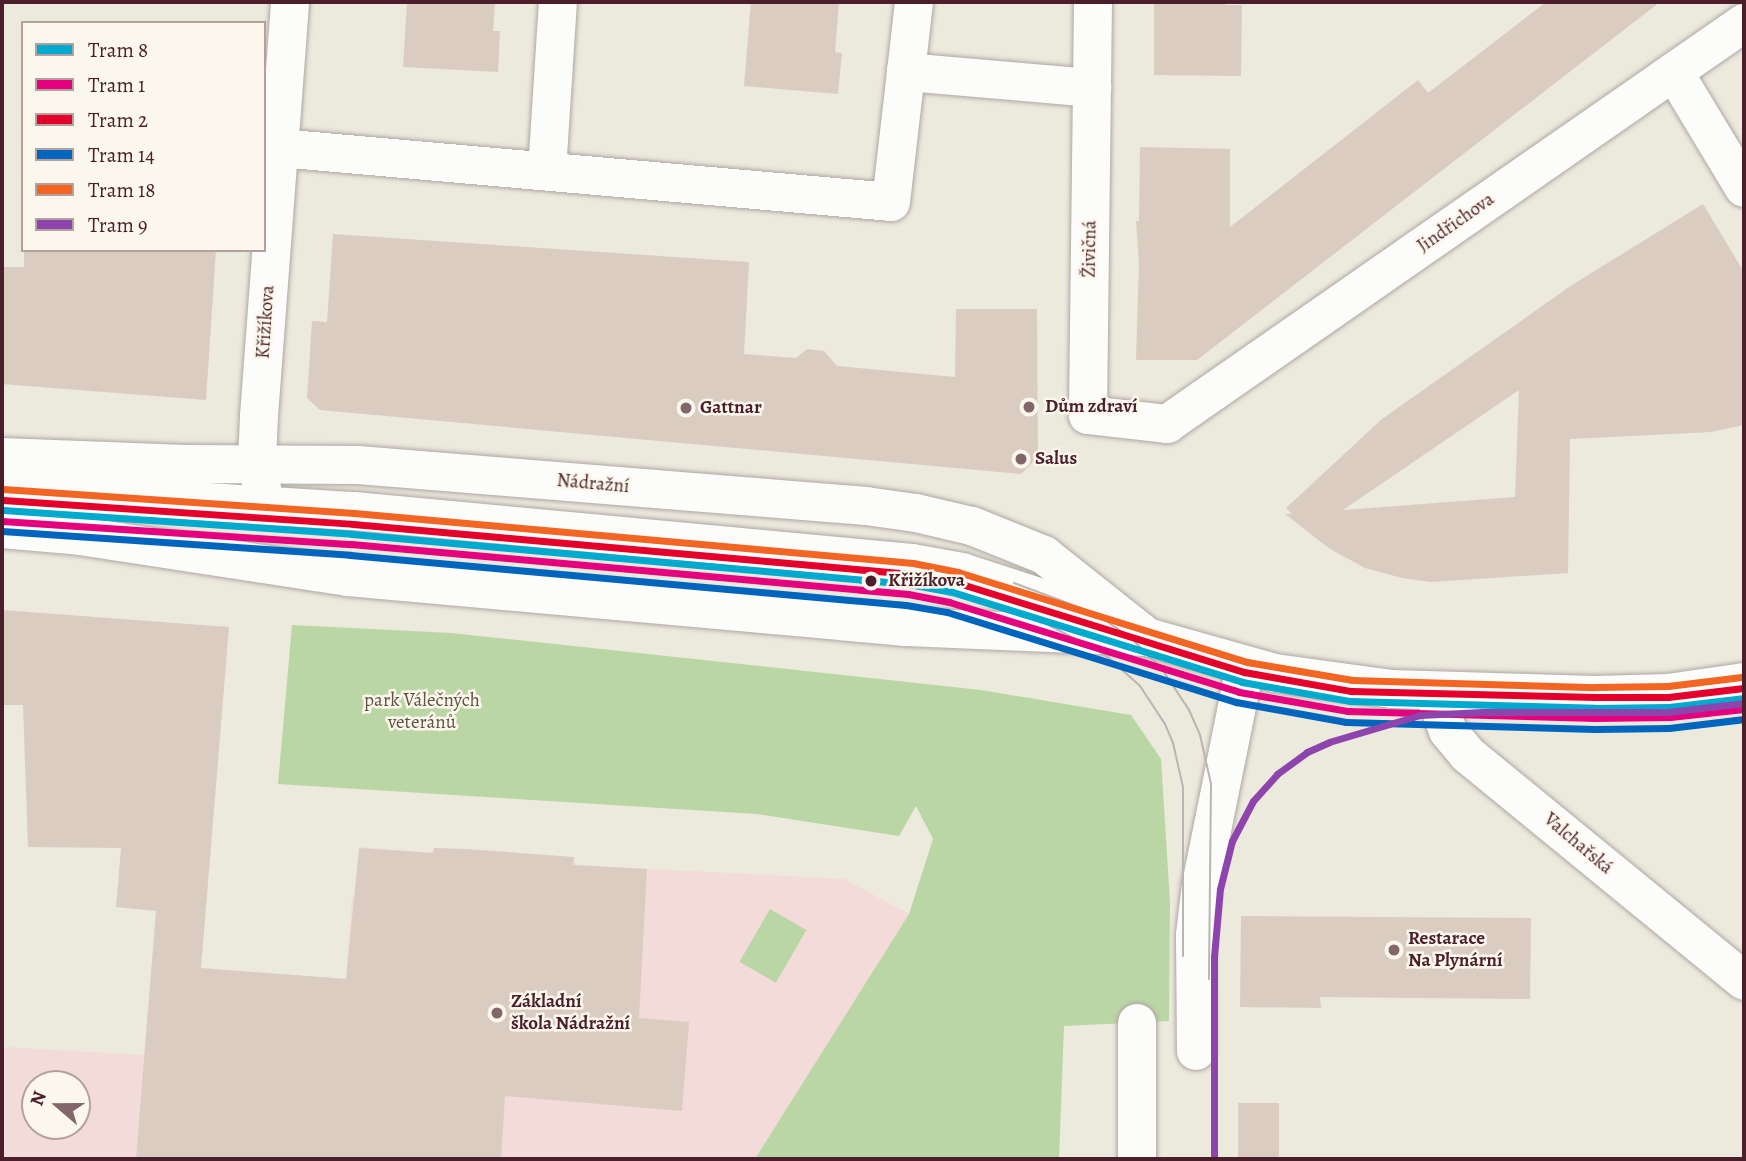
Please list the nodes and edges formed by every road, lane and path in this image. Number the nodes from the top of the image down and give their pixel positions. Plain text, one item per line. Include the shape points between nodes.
1 (290, 2) edge
2 (558, 2) edge
3 (914, 2) edge
4 (1093, 2) edge
5 (1744, 23) edge
6 (906, 72) junction
7 (1674, 72) junction
8 (1092, 88) junction
9 (279, 148) junction
10 (547, 172) junction
11 (1744, 188) edge
12 (1167, 424) joint
13 (2, 457) edge
14 (257, 462) junction
15 (2, 489) edge
16 (2, 510) edge
17 (267, 510) junction
18 (2, 529) edge
19 (1147, 637) junction
20 (1245, 666) junction
21 (1744, 682) edge
22 (1434, 692) junction
23 (1744, 981) edge
24 (1137, 1023) dead end
25 (1196, 1051) dead end
26 (1138, 1159) edge

1 - 9 street, Křižíkova
2 - 10 street
3 - 6 street
4 - 8 street, Živičná
5 - 7 street, Jindřichova
6 - 8 street
6 - 10 street via 891,202
7 - 11 street
7 - 12 street, Jindřichova
8 - 12 street, Živičná via 1088,415
9 - 10 street
9 - 14 street, Křižíkova
13 - 14 street, Nádražní
14 - 17 street, Křižíkova
14 - 19 street, Nádražní via 372,466 916,513 972,526 1044,555
15 - 17 street
16 - 19 street via 352,534 872,579 936,588
17 - 19 street via 912,563 962,572 1092,612
18 - 19 street, Nádražní via 80,536 348,578 906,627
19 - 20 street, Nádražní
20 - 22 street, Nádražní via 1308,680
20 - 25 street via 1200,885 1195,935
21 - 22 street, Nádražní via 1668,693
22 - 23 street, Valchařská via 1448,731 1468,754
24 - 26 street

